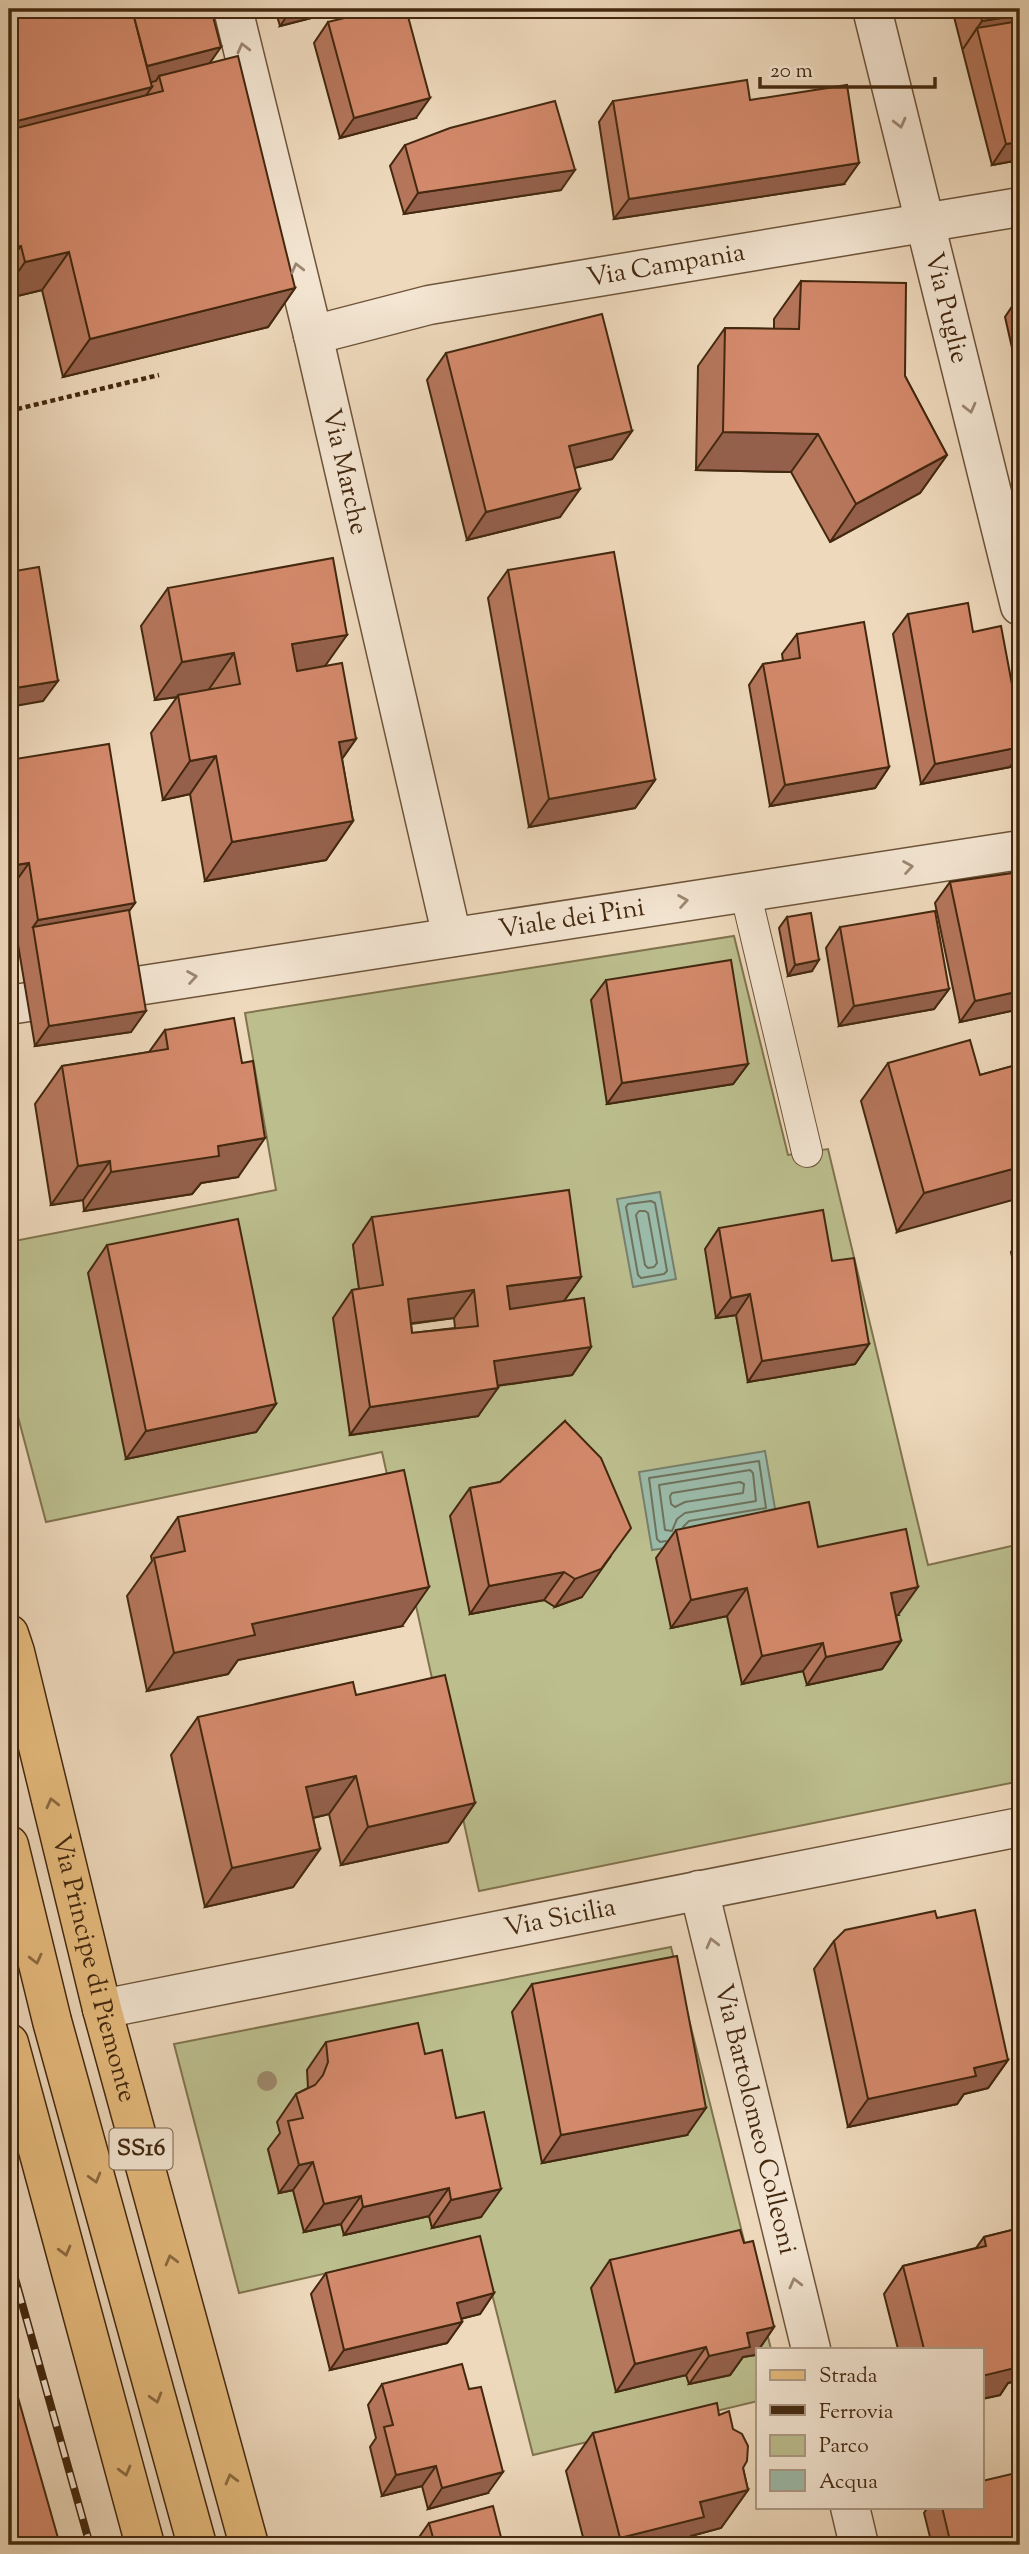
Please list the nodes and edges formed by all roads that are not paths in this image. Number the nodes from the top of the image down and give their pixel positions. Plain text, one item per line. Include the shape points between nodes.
1 (233, 9) edge
2 (872, 9) edge
3 (1020, 206) edge
4 (924, 223) junction
5 (313, 335) junction
6 (1020, 607) edge
7 (1020, 850) edge
8 (745, 891) junction
9 (452, 937) junction
10 (124, 988) edge
11 (807, 1152) dead end
12 (9, 1634) edge
13 (1020, 1827) edge
14 (9, 1845) edge
15 (699, 1890) junction
16 (102, 2009) junction
17 (9, 2043) edge
18 (811, 2348) edge
19 (850, 2508) edge
20 (145, 2545) edge
21 (197, 2545) edge
22 (249, 2545) edge
23 (859, 2545) edge

5 -> 1 street, Via Marche
2 -> 4 street, Via Puglie
3 - 4 street, Via Campania
4 - 5 street, Via Campania via 429,305
4 -> 6 street, Via Puglie
5 - 9 street, Via Marche
8 -> 7 street, Viale dei Pini
9 -> 8 street, Viale dei Pini
8 - 11 lane
10 -> 9 street, Viale dei Pini
16 -> 12 main road, Via Principe di Piemonte / SS16
13 - 15 street, Via Sicilia
14 -> 21 main road via 52,2021
15 - 16 street, Via Sicilia
18 -> 15 street, Via Bartolomeo Colleoni
22 -> 16 main road, Via Principe di Piemonte / SS16
17 -> 20 main road
19 - 23 street

